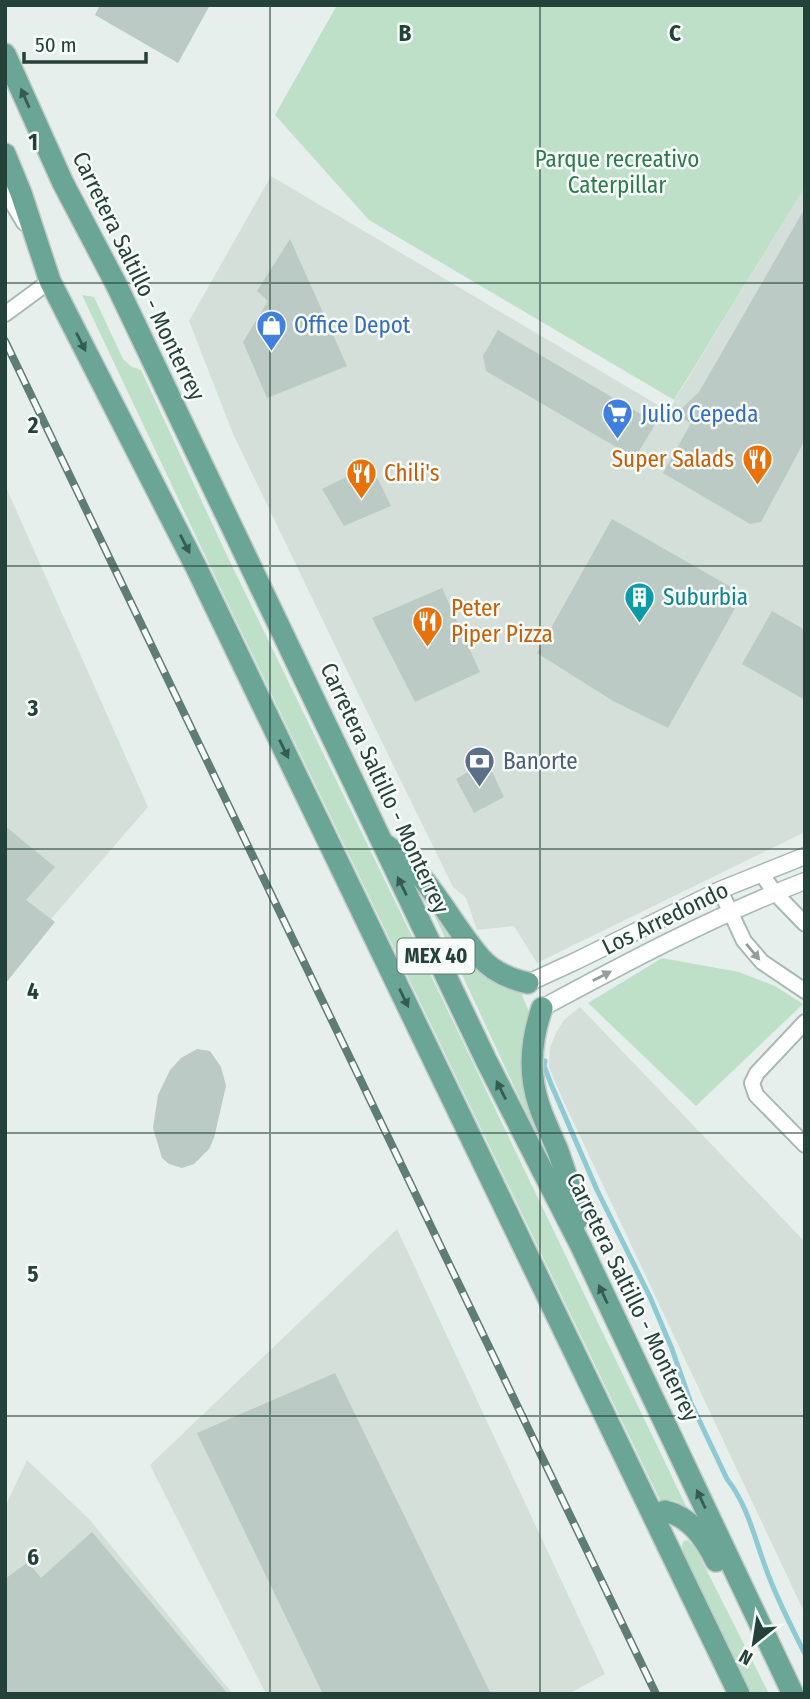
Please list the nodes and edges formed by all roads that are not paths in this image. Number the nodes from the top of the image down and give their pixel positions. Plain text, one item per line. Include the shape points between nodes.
1 (5, 54) edge
2 (5, 154) edge
3 (5, 186) edge
4 (34, 233) junction
5 (50, 281) junction
6 (5, 314) edge
7 (382, 842) junction
8 (805, 856) edge
9 (761, 873) junction
10 (805, 881) edge
11 (720, 890) junction
12 (775, 893) junction
13 (730, 913) junction
14 (805, 924) edge
15 (528, 983) joint
16 (805, 991) edge
17 (542, 1008) joint
18 (805, 1023) edge
19 (805, 1145) edge
20 (581, 1246) junction
21 (654, 1515) junction
22 (739, 1694) edge
23 (783, 1694) edge
24 (793, 1694) edge

7 -> 1 main road, Carretera Saltillo - Monterrey / MEX 40
2 - 4 main road, MEX 40
3 - 4 main road, MEX 40
4 - 5 main road, MEX 40
5 - 6 street
5 -> 21 main road, MEX 40 via 197,566
7 - 15 main road via 417,872 481,958 499,972
20 -> 7 main road, Carretera Saltillo - Monterrey / MEX 40
8 - 9 street, Los Arredondo
9 - 11 street, Los Arredondo
9 - 12 street
10 - 12 street, Los Arredondo
11 - 13 street
11 - 15 street, Los Arredondo
12 - 13 street, Los Arredondo
12 - 14 street
13 -> 16 street via 744,941 762,962
17 -> 13 street, Los Arredondo
17 - 20 main road via 533,1040 534,1089 558,1150
18 - 19 street via 752,1083 756,1095
24 -> 20 main road, Carretera Saltillo - Monterrey / MEX 40
21 - 22 main road, MEX 40
21 - 23 main road via 665,1511 682,1517 706,1543

